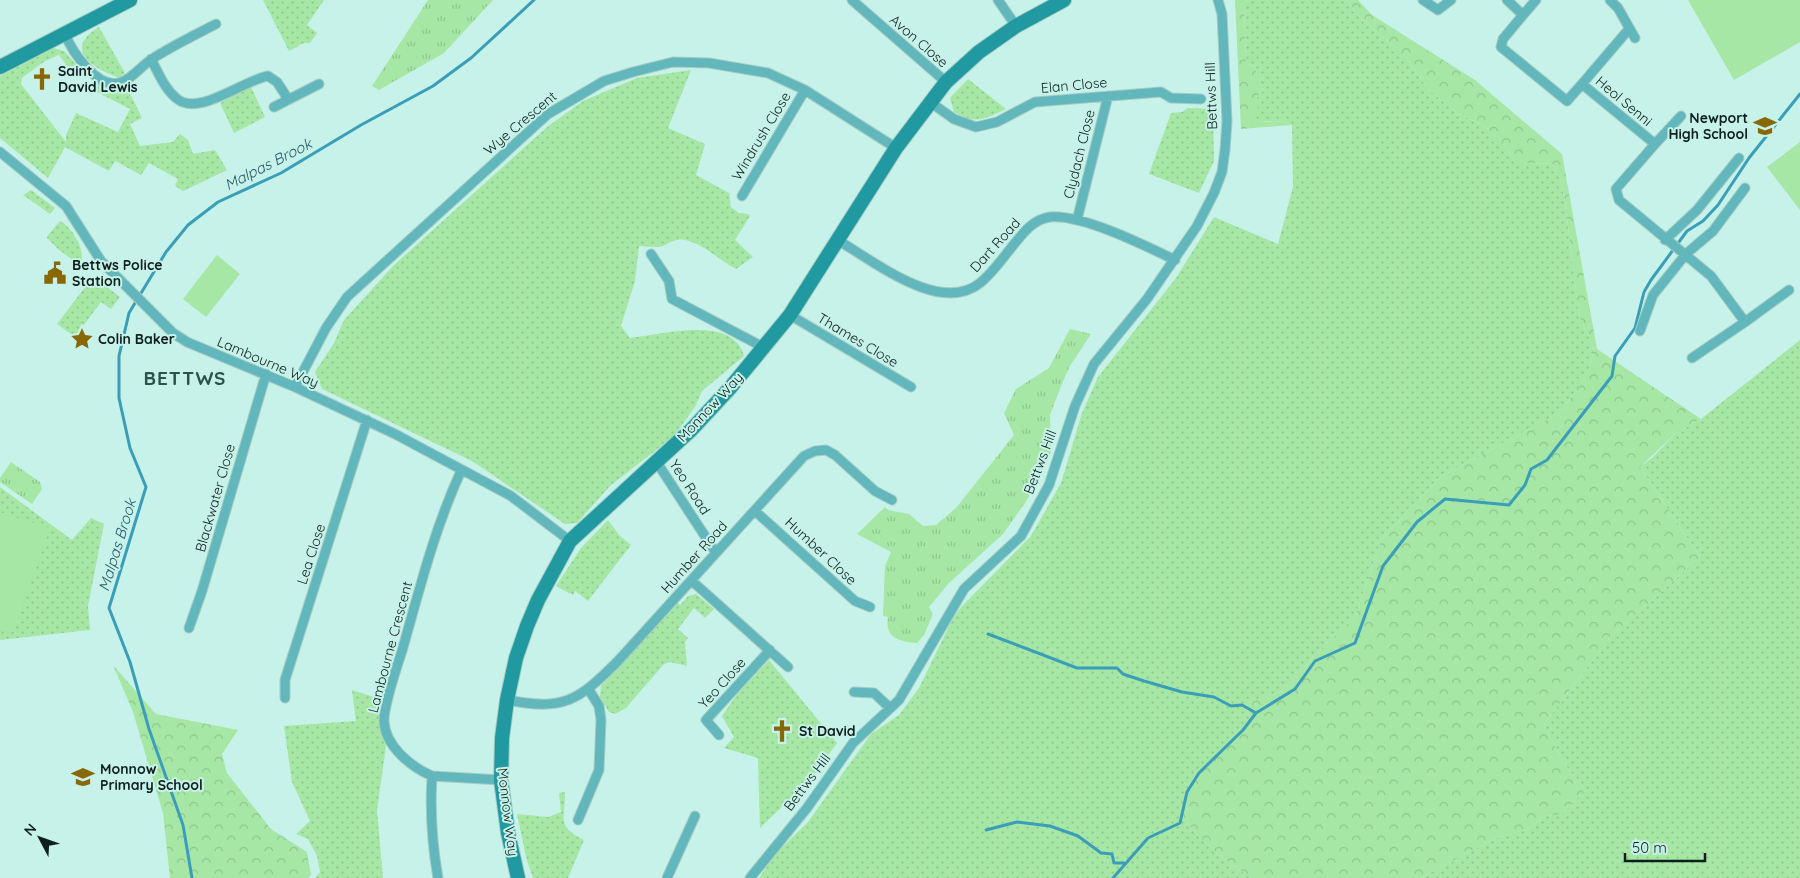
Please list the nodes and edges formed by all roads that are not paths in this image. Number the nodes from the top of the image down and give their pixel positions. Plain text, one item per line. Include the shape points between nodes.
1 (130, 0) edge
2 (852, 0) edge
3 (998, 0) edge
4 (1064, 0) edge
5 (1218, 0) edge
6 (1423, 0) edge
7 (1450, 0) edge
8 (1507, 0) edge
9 (1536, 0) edge
10 (1610, 0) edge
11 (1523, 14) junction
12 (216, 24) dead end
13 (1016, 26) junction
14 (1629, 29) junction
15 (65, 34) junction
16 (1635, 38) dead end
17 (152, 59) junction
18 (0, 67) edge
19 (946, 82) junction
20 (318, 84) dead end
21 (1582, 84) junction
22 (805, 90) junction
23 (1108, 96) junction
24 (288, 99) junction
25 (1201, 100) dead end
26 (930, 102) junction
27 (274, 107) dead end
28 (1681, 116) dead end
29 (1655, 144) junction
30 (896, 148) junction
31 (0, 152) edge
32 (1739, 158) dead end
33 (1745, 188) dead end
34 (742, 196) dead end
35 (1077, 220) junction
36 (1667, 240) junction
37 (839, 241) junction
38 (1683, 252) junction
39 (651, 254) dead end
40 (1175, 260) junction
41 (1789, 290) dead end
42 (790, 315) junction
43 (1745, 322) junction
44 (1640, 331) dead end
45 (763, 347) junction
46 (1692, 358) dead end
47 (266, 374) junction
48 (295, 387) junction
49 (911, 387) dead end
50 (367, 420) junction
51 (656, 461) junction
52 (461, 470) junction
53 (892, 500) dead end
54 (755, 511) junction
55 (570, 541) junction
56 (716, 553) junction
57 (692, 581) junction
58 (870, 607) dead end
59 (189, 628) dead end
60 (770, 650) junction
61 (788, 667) dead end
62 (590, 690) junction
63 (854, 692) dead end
64 (285, 698) dead end
65 (506, 700) junction
66 (890, 708) junction
67 (719, 735) dead end
68 (432, 776) junction
69 (501, 780) junction
70 (695, 816) dead end
71 (578, 820) dead end
72 (438, 878) edge
73 (518, 878) edge
74 (667, 878) edge
75 (750, 878) edge

1 - 15 street
2 - 19 street, Avon Close
3 - 13 street
4 - 13 street, Monnow Way
5 - 40 street, Bettws Hill via 1222,14 1227,121 1222,172 1197,226
6 - 7 street via 1438,10
8 - 11 street
9 - 11 street
10 - 14 street
11 - 21 street, Heol Senni via 1503,39 1502,47 1567,101
12 - 17 street
13 - 19 street, Monnow Way
14 - 16 street
14 - 21 street
15 - 17 street via 82,65 111,84 122,82
15 - 18 street
17 - 24 street via 168,91 186,103 204,103 256,78 268,76 277,82
19 - 26 street, Monnow Way
20 - 24 street
21 - 29 street, Heol Senni
22 - 30 street, Wye Crescent
22 - 34 street, Windrush Close
22 - 48 street, Wye Crescent via 768,73 743,67 673,62 621,75 576,96 548,114 347,297 326,328
23 - 25 street, Elan Close via 1161,92 1171,98
23 - 26 street, Elan Close via 1035,102 997,122 976,127 954,119
23 - 35 street, Clydach Close
24 - 27 street
26 - 30 street, Monnow Way
28 - 29 street
29 - 36 street, Heol Senni via 1616,189 1619,200
30 - 37 street, Monnow Way
31 - 47 street, Lambourne Way via 66,206 101,261 173,333 187,342
32 - 36 street via 1697,210
33 - 38 street via 1713,230
35 - 37 street, Dart Road via 1049,217 1038,221 1028,227 980,284 946,294 920,288
35 - 40 street, Dart Road
36 - 38 street, Heol Senni
37 - 42 street, Monnow Way
38 - 43 street, Heol Senni via 1710,276
38 - 44 street via 1653,294
39 - 45 street via 669,281 672,299
40 - 66 street, Bettws Hill via 1094,364 1049,485 1021,536 964,589 899,700
41 - 43 street
42 - 45 street, Monnow Way
42 - 49 street, Thames Close
43 - 46 street
45 - 51 street, Monnow Way via 692,429
47 - 48 street, Lambourne Way
47 - 59 street, Blackwater Close
48 - 50 street, Lambourne Way
50 - 52 street, Lambourne Way
50 - 64 street, Lea Close via 285,680
51 - 55 street, Monnow Way
51 - 56 street, Yeo Road
52 - 55 street, Lambourne Way via 510,496
52 - 68 street, Lambourne Crescent via 436,531 384,721 391,743 410,763
53 - 54 street, Humber Road via 875,491 826,450 804,456
54 - 56 street, Humber Road
54 - 58 street, Humber Close via 855,601
55 - 65 street, Monnow Way via 527,626
56 - 57 street, Humber Road
57 - 60 street
57 - 62 street, Humber Road
60 - 61 street
60 - 67 street, Yeo Close via 706,720
62 - 65 street, Humber Road via 552,705
62 - 71 street via 599,706 601,720 599,770
63 - 66 street via 874,693
65 - 69 street, Monnow Way
66 - 75 street, Bettws Hill via 853,744
68 - 69 street, Lambourne Crescent
68 - 72 street via 434,855
69 - 73 street, Monnow Way
70 - 74 street

